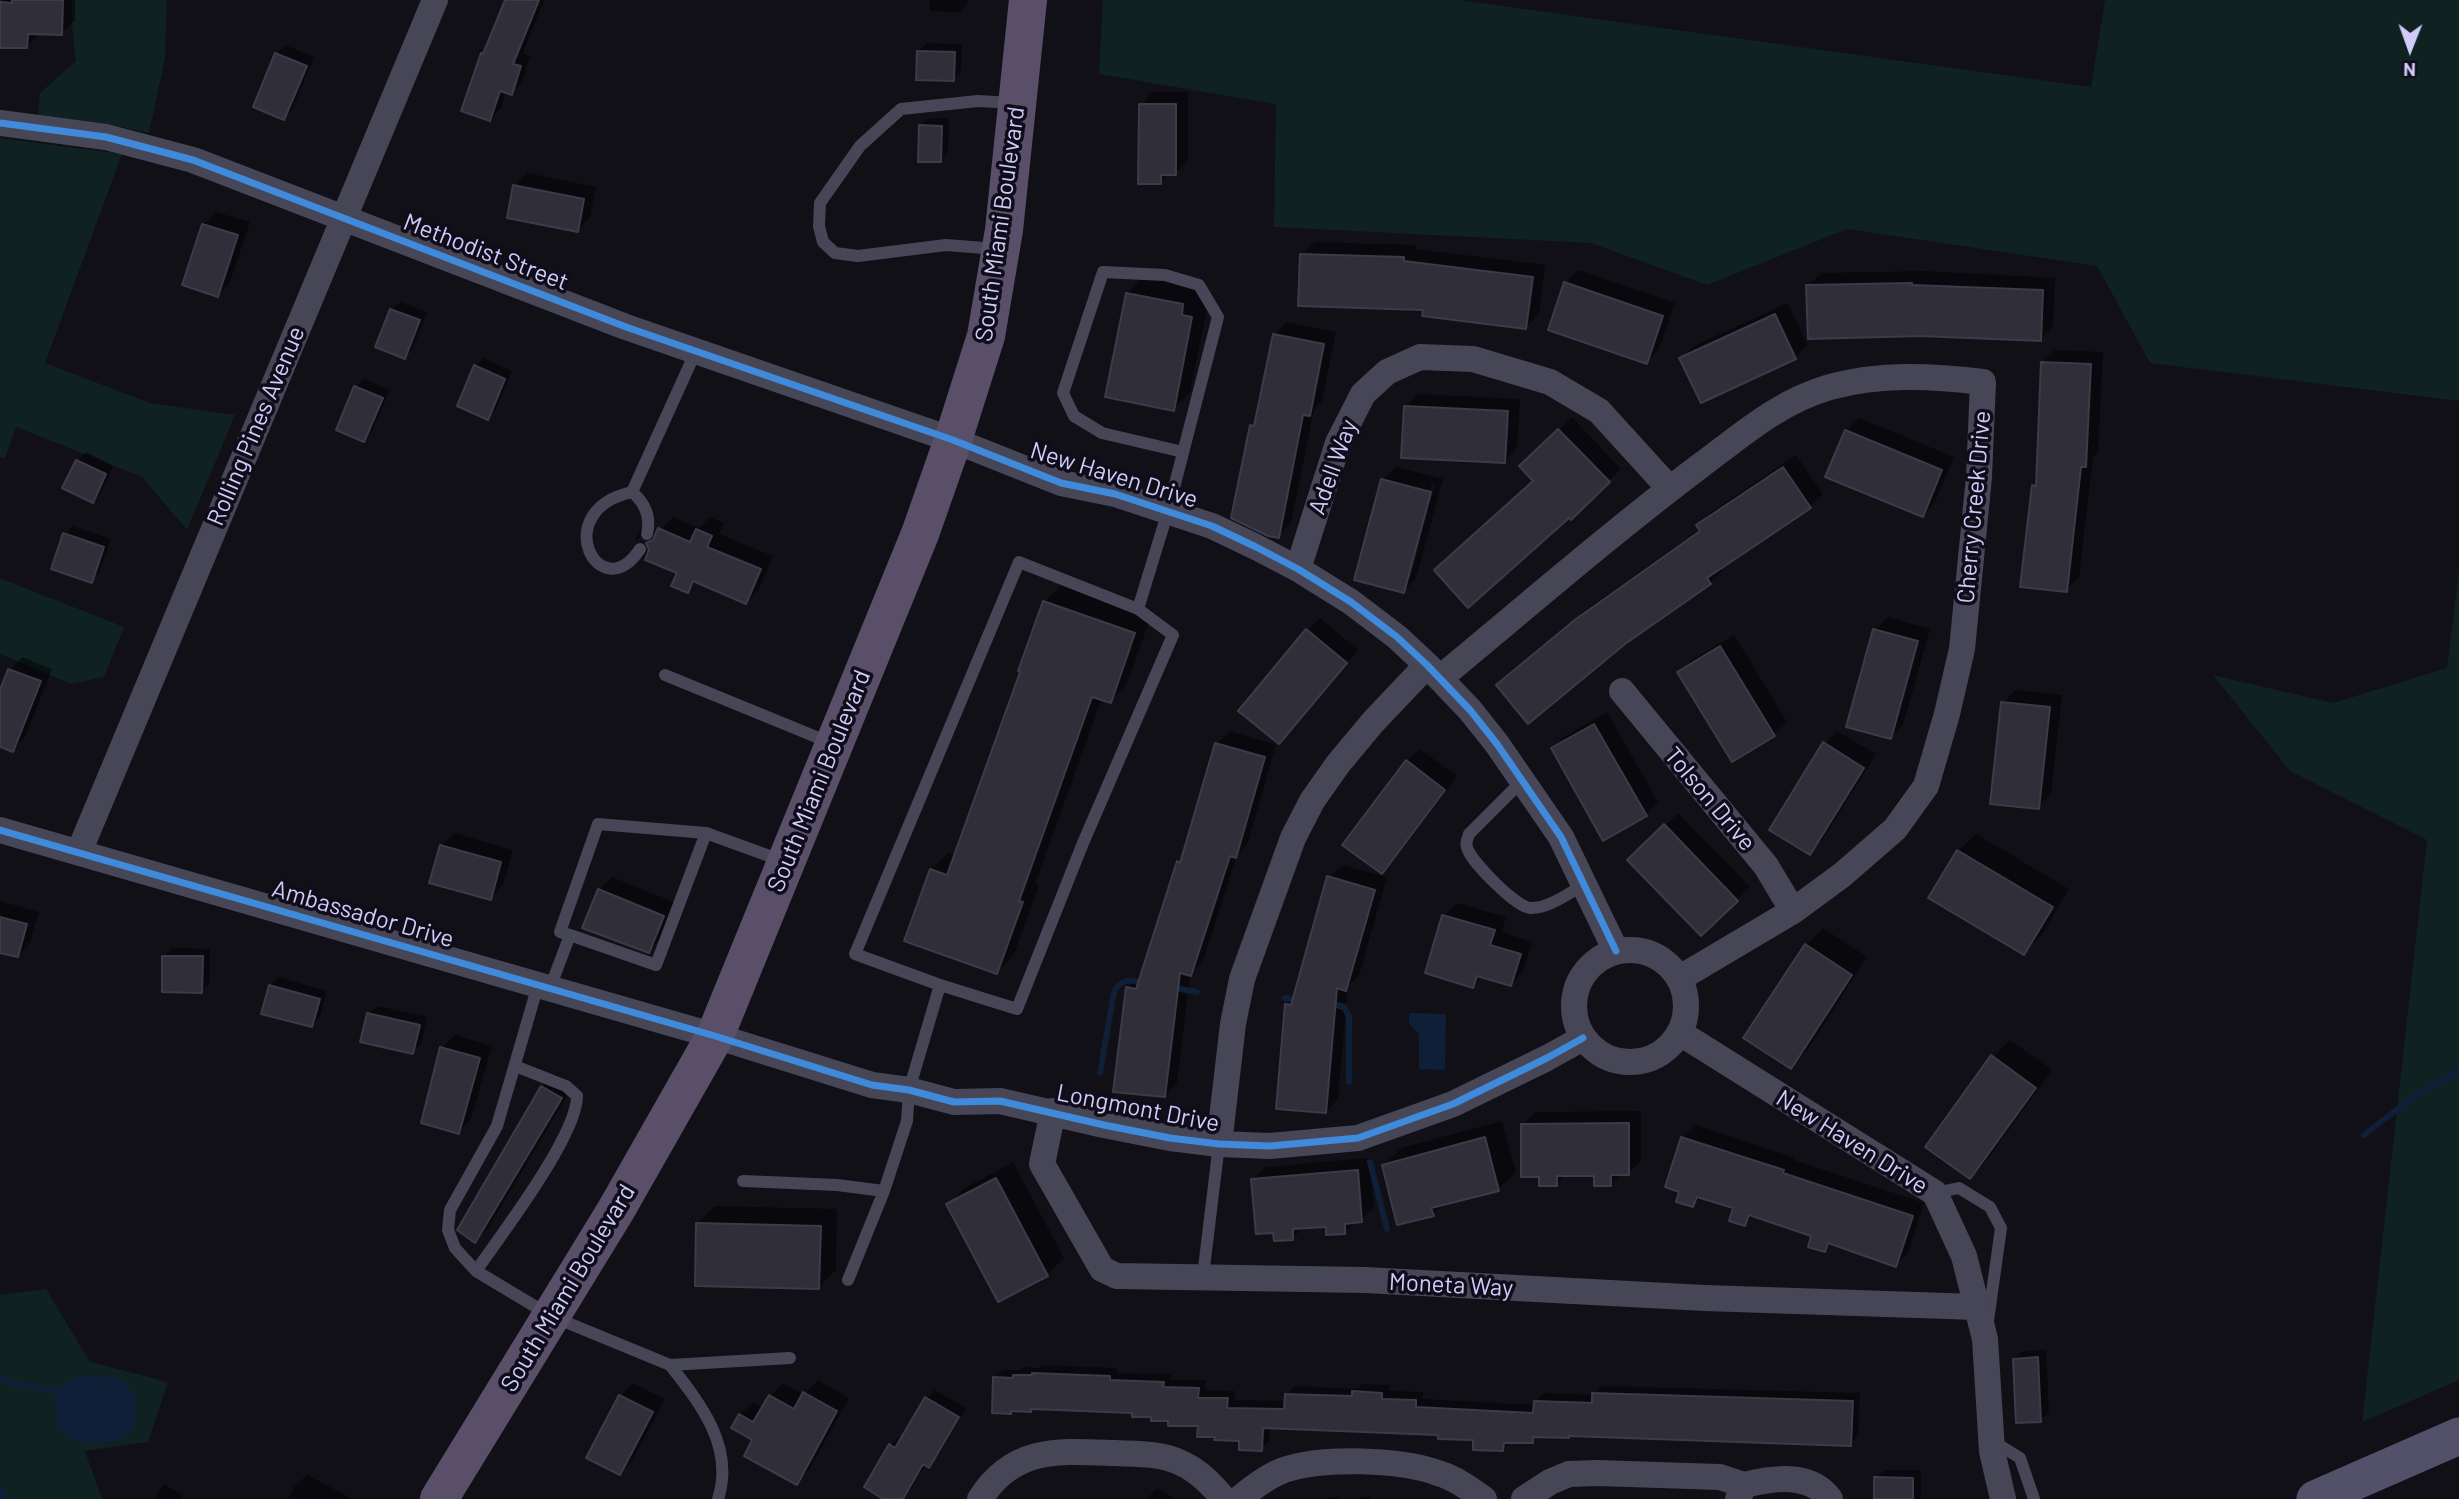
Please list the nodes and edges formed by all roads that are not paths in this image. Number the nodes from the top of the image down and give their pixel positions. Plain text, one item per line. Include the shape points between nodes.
1 (435, 0) edge
2 (1028, 0) edge
3 (1018, 103) junction
4 (0, 123) edge
5 (343, 217) junction
6 (1001, 249) junction
7 (696, 351) junction
8 (953, 440) junction
9 (1184, 452) junction
10 (1670, 489) junction
11 (632, 492) junction
12 (1168, 511) junction
13 (647, 534) dead end
14 (640, 549) dead end
15 (1298, 569) junction
16 (1138, 609) junction
17 (1434, 671) junction
18 (665, 675) dead end
19 (1622, 691) dead end
20 (835, 744) junction
21 (1522, 781) junction
22 (0, 830) edge
23 (706, 832) junction
24 (79, 852) junction
25 (786, 862) junction
26 (1585, 884) junction
27 (1793, 911) junction
28 (570, 935) junction
29 (1616, 951) junction
30 (1680, 978) junction
31 (940, 985) junction
32 (544, 986) junction
33 (1680, 1033) junction
34 (715, 1036) junction
35 (1583, 1038) junction
36 (515, 1066) junction
37 (909, 1090) junction
38 (1053, 1111) junction
39 (1219, 1144) junction
40 (743, 1181) dead end
41 (884, 1191) junction
42 (1935, 1193) junction
43 (476, 1271) junction
44 (1203, 1276) junction
45 (848, 1280) dead end
46 (1977, 1307) junction
47 (551, 1316) junction
48 (1985, 1339) junction
49 (790, 1358) dead end
50 (670, 1364) junction
51 (2459, 1436) edge
52 (1991, 1440) junction
53 (1741, 1492) edge
54 (439, 1499) edge
55 (718, 1499) edge
56 (980, 1499) edge
57 (1224, 1499) edge
58 (1239, 1499) edge
59 (1485, 1499) edge
60 (1524, 1499) edge
61 (1830, 1499) edge
62 (2003, 1499) edge
63 (2034, 1499) edge
64 (2315, 1499) edge

1 - 5 street, Rolling Pines Avenue
2 - 3 main road, South Miami Boulevard
3 - 6 main road, South Miami Boulevard
3 - 6 lane via 978,101 901,109 860,146 820,203 823,242 835,253 858,256 946,244
4 - 5 street, Methodist Street via 94,135 153,149
5 - 7 street, Methodist Street
5 - 24 street, Rolling Pines Avenue
6 - 8 main road, South Miami Boulevard via 986,336
7 - 8 street, Methodist Street
7 - 11 lane
8 - 12 street, New Haven Drive via 1061,483
8 - 20 main road, South Miami Boulevard
9 - 9 lane via 1219,317 1199,285 1165,275 1103,272 1063,393 1074,416 1102,433
9 - 12 lane
10 - 15 street, Adell Way via 1599,411 1550,382 1473,359 1420,357 1387,372 1363,394 1338,443
10 - 17 street, Cherry Creek Drive
10 - 27 street, Cherry Creek Drive via 1780,407 1830,387 1874,378 1932,376 1983,382 1962,649 1926,786 1895,829
11 - 13 lane via 645,507
11 - 14 lane via 610,499 598,510 585,537 586,549 604,567 614,568 632,562
12 - 15 street, New Haven Drive via 1213,526
12 - 16 lane
15 - 17 street, New Haven Drive via 1351,602
16 - 31 lane via 1173,635 1017,1009
16 - 31 lane via 1018,562 855,954
17 - 21 street, New Haven Drive via 1470,710
17 - 39 street, Cherry Creek Drive via 1373,722 1312,801 1293,838 1242,979
18 - 20 lane
19 - 27 street, Tolson Drive via 1766,866
20 - 25 main road, South Miami Boulevard
21 - 26 street, New Haven Drive via 1561,837
21 - 26 lane via 1469,834 1466,846 1471,856 1516,903 1528,908 1542,907
22 - 24 street, Ambassador Drive
23 - 25 lane
23 - 28 lane via 656,965
23 - 28 lane via 598,824 560,932
24 - 32 street, Ambassador Drive
25 - 34 main road, South Miami Boulevard
26 - 29 street, New Haven Drive
27 - 30 street, Cherry Creek Drive
28 - 32 lane
29 - 30 street via 1653,953 1669,963
29 - 35 street via 1586,970 1577,986 1576,1021
30 - 33 street via 1687,1015
31 - 37 lane
32 - 34 street, Ambassador Drive
32 - 36 lane
33 - 35 street via 1652,1058 1633,1062 1614,1060
33 - 42 street, New Haven Drive
34 - 37 street, Longmont Drive via 872,1084
34 - 47 main road, South Miami Boulevard
35 - 39 street, Longmont Drive via 1453,1104 1359,1138 1270,1146
36 - 43 lane via 497,1126 450,1210 451,1239
36 - 43 lane via 566,1086 577,1096 577,1107 536,1183
37 - 38 street, Longmont Drive via 954,1102 1000,1101
37 - 41 lane via 907,1121
38 - 39 street, Longmont Drive
38 - 44 street, Moneta Way via 1042,1164 1102,1269 1117,1276
39 - 44 lane
40 - 41 lane
41 - 45 lane
42 - 46 street, New Haven Drive via 1964,1256
42 - 48 lane via 1959,1188 1990,1207 2001,1228
43 - 47 lane
44 - 46 street, Moneta Way
46 - 48 street, New Haven Drive
47 - 50 lane
47 - 54 main road, South Miami Boulevard
48 - 52 street, New Haven Drive
49 - 50 lane
50 - 55 lane via 702,1406 713,1431 722,1458
51 - 64 main road
52 - 62 street, New Haven Drive
52 - 63 lane via 2020,1458
53 - 60 street via 1720,1476 1597,1473 1569,1474
53 - 61 street via 1770,1479 1797,1480 1816,1486
56 - 57 street via 1014,1464 1032,1456 1070,1451 1146,1454 1178,1461 1205,1478
58 - 59 street via 1283,1471 1334,1462 1385,1463 1438,1473

